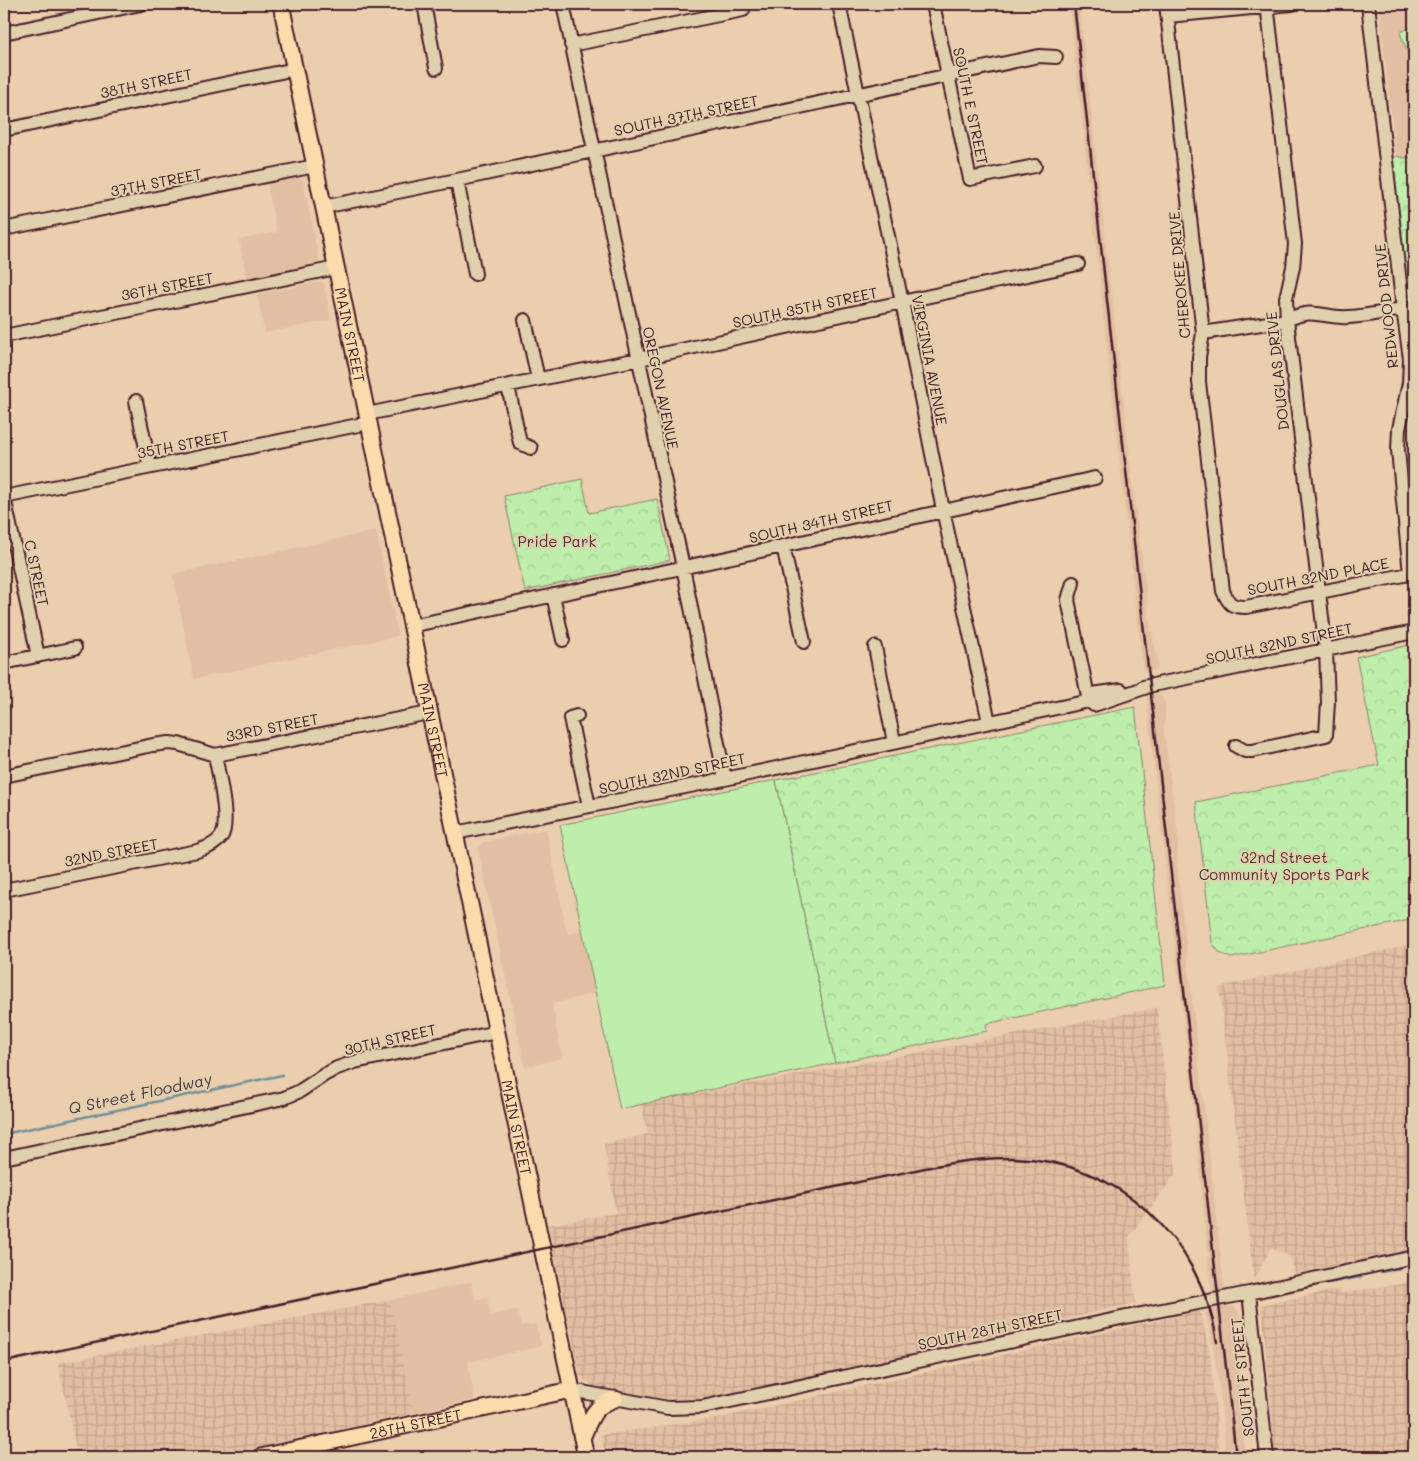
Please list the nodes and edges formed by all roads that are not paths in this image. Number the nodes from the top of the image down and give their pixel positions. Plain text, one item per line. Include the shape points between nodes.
1 (141, 4) edge
2 (281, 4) edge
3 (424, 4) edge
4 (563, 4) edge
5 (838, 4) edge
6 (933, 4) edge
7 (1292, 4) edge
8 (1368, 4) edge
9 (1267, 5) edge
10 (743, 10) dead end
11 (1167, 10) edge
12 (4, 34) edge
13 (572, 44) junction
14 (1056, 57) dead end
15 (436, 68) dead end
16 (295, 69) junction
17 (947, 75) junction
18 (858, 95) junction
19 (4, 130) edge
20 (594, 151) junction
21 (315, 166) junction
22 (1035, 166) dead end
23 (457, 180) junction
24 (323, 207) junction
25 (4, 229) edge
26 (1078, 264) dead end
27 (336, 268) junction
28 (475, 274) dead end
29 (902, 302) junction
30 (1403, 309) junction
31 (525, 320) dead end
32 (1287, 320) junction
33 (1203, 333) junction
34 (4, 336) edge
35 (639, 359) junction
36 (538, 379) junction
37 (508, 386) junction
38 (136, 401) dead end
39 (368, 419) junction
40 (531, 448) dead end
41 (150, 467) junction
42 (1095, 478) dead end
43 (4, 497) edge
44 (943, 510) junction
45 (783, 546) junction
46 (683, 567) junction
47 (1412, 574) edge
48 (1073, 583) dead end
49 (1319, 593) junction
50 (553, 595) junction
51 (1228, 603) joint
52 (411, 626) junction
53 (1414, 632) edge
54 (563, 640) dead end
55 (804, 642) dead end
56 (875, 647) dead end
57 (75, 648) dead end
58 (1326, 650) junction
59 (38, 656) junction
60 (4, 663) edge
61 (1089, 701) junction
62 (429, 713) junction
63 (577, 716) dead end
64 (989, 722) junction
65 (894, 742) junction
66 (1236, 746) dead end
67 (215, 755) junction
68 (4, 776) edge
69 (725, 779) junction
70 (588, 806) junction
71 (455, 833) junction
72 (4, 890) edge
73 (497, 1032) junction
74 (4, 1158) edge
75 (1414, 1258) edge
76 (1249, 1293) junction
77 (571, 1390) junction
78 (616, 1399) junction
79 (582, 1438) junction
80 (260, 1457) edge
81 (586, 1457) edge
82 (1267, 1457) edge

1 - 12 street
2 - 16 main road, MAIN STREET
3 - 15 street
4 - 13 street, OREGON AVENUE
5 - 18 street, VIRGINIA AVENUE
6 - 17 street, SOUTH E STREET
7 - 9 street
8 - 30 street, REDWOOD DRIVE
9 - 11 street
9 - 32 street, DOUGLAS DRIVE via 1295,244 1286,298
10 - 13 street
11 - 33 street, CHEROKEE DRIVE
13 - 20 street, OREGON AVENUE
14 - 17 street, SOUTH 37TH STREET via 1039,56
16 - 19 street, 38TH STREET
16 - 21 main road, MAIN STREET
17 - 18 street, SOUTH 37TH STREET
17 - 22 street, SOUTH E STREET via 970,179
18 - 20 street, SOUTH 37TH STREET
18 - 29 street, VIRGINIA AVENUE
20 - 23 street, SOUTH 37TH STREET
20 - 35 street, OREGON AVENUE
21 - 24 main road, MAIN STREET
21 - 25 street, 37TH STREET
23 - 24 street, SOUTH 37TH STREET
23 - 28 street
24 - 27 main road, MAIN STREET
26 - 29 street, SOUTH 35TH STREET
27 - 34 street, 36TH STREET
27 - 39 main road, MAIN STREET
29 - 35 street, SOUTH 35TH STREET
29 - 44 street, VIRGINIA AVENUE
30 - 32 street via 1347,318 1312,313
30 - 47 street, REDWOOD DRIVE via 1410,359 1398,450
31 - 36 street
32 - 33 street
32 - 49 street, DOUGLAS DRIVE
33 - 51 street, CHEROKEE DRIVE via 1199,382 1223,591
35 - 36 street, SOUTH 35TH STREET
35 - 46 street, OREGON AVENUE
36 - 37 street, SOUTH 35TH STREET
37 - 39 street, SOUTH 35TH STREET
37 - 40 street via 520,443
38 - 41 street
39 - 41 street, 35TH STREET
39 - 52 main road, MAIN STREET
41 - 43 street, 35TH STREET
42 - 44 street, SOUTH 34TH STREET
43 - 59 street, C STREET
44 - 45 street, SOUTH 34TH STREET
44 - 64 street, VIRGINIA AVENUE
45 - 46 street, SOUTH 34TH STREET
45 - 55 street
46 - 50 street, SOUTH 34TH STREET
46 - 69 street, OREGON AVENUE
47 - 49 street, SOUTH 32ND PLACE
48 - 61 street via 1068,600
49 - 51 street, SOUTH 32ND PLACE via 1246,607
49 - 58 street, DOUGLAS DRIVE
50 - 52 street, SOUTH 34TH STREET
50 - 54 street
52 - 62 main road, MAIN STREET
53 - 58 street, SOUTH 32ND STREET
56 - 65 street
57 - 59 street
58 - 61 street, SOUTH 32ND STREET via 1150,686 1094,705
58 - 66 street, DOUGLAS DRIVE via 1326,735 1252,751
59 - 60 street
61 - 64 street, SOUTH 32ND STREET
62 - 67 street, 33RD STREET
62 - 71 main road, MAIN STREET
63 - 70 street via 570,718
64 - 65 street, SOUTH 32ND STREET
65 - 69 street, SOUTH 32ND STREET
67 - 68 street, 33RD STREET via 168,743
67 - 72 street, 32ND STREET via 225,826 220,837 210,846
69 - 70 street, SOUTH 32ND STREET
70 - 71 street, SOUTH 32ND STREET
71 - 73 main road, MAIN STREET
73 - 74 street, 30TH STREET via 355,1062 337,1068 284,1098
73 - 77 main road, MAIN STREET
75 - 76 street, SOUTH 28TH STREET
76 - 78 street, SOUTH 28TH STREET via 702,1407 666,1408
76 - 82 street, SOUTH F STREET
77 - 78 street, SOUTH 28TH STREET
77 - 79 main road, MAIN STREET
77 - 80 main road, 28TH STREET
78 - 79 main road via 598,1407
79 - 81 main road, MAIN STREET

